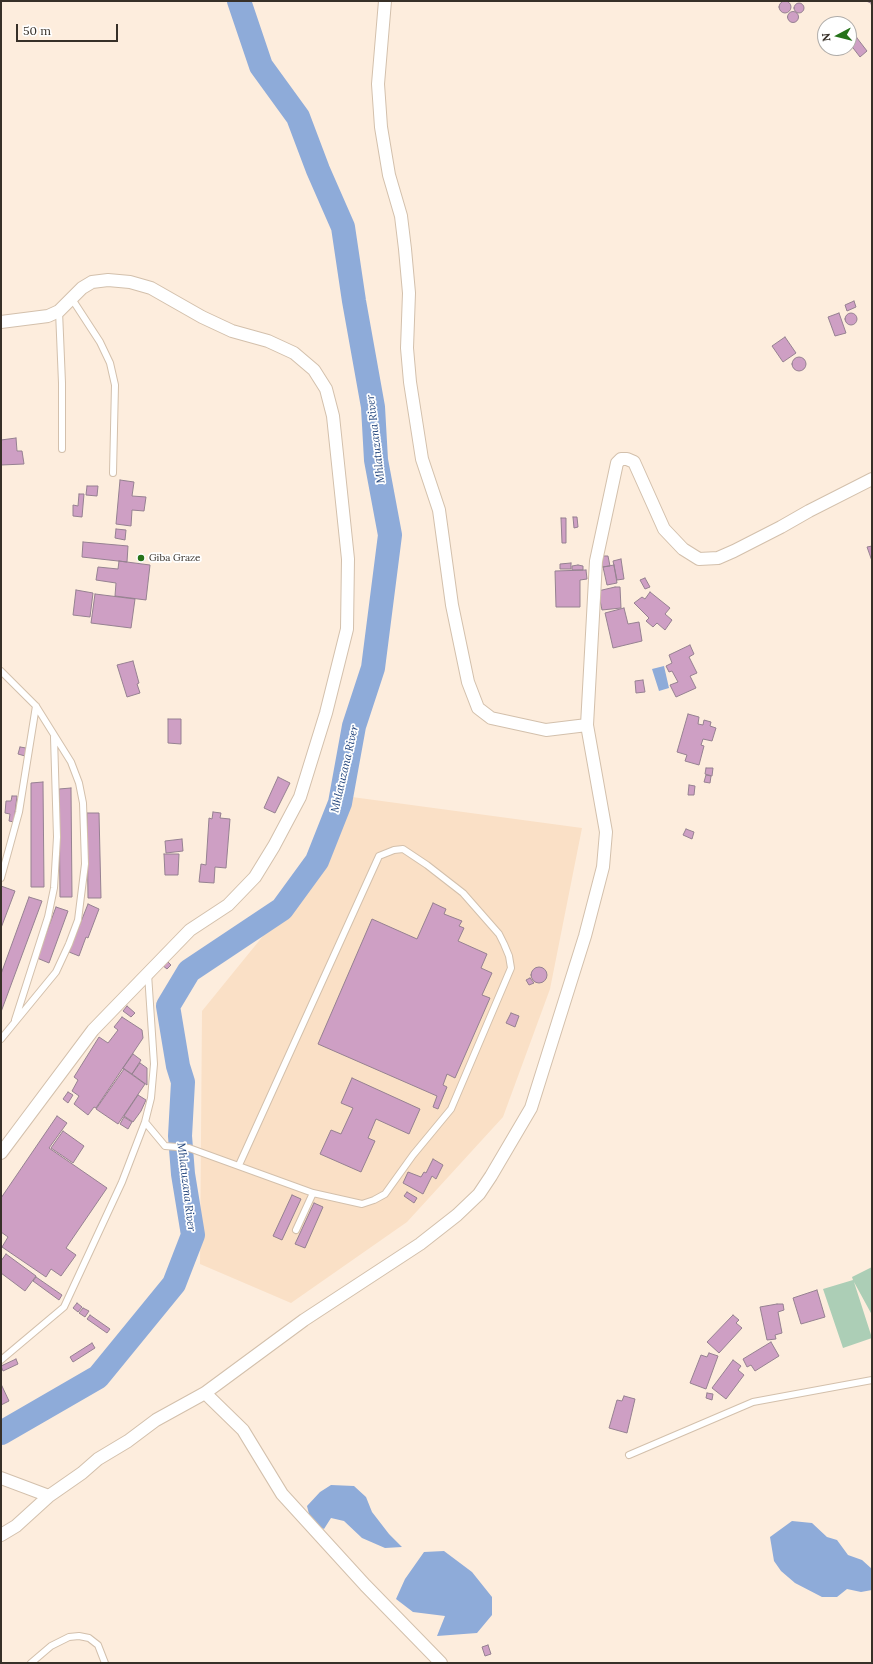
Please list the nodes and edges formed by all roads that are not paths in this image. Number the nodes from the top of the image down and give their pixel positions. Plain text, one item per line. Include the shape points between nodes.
1 (385, 1) edge
2 (72, 298) junction
3 (59, 311) junction
4 (1, 322) edge
5 (62, 449) dead end
6 (113, 473) dead end
7 (872, 479) edge
8 (1, 671) edge
9 (36, 706) junction
10 (587, 725) junction
11 (54, 735) junction
12 (1, 878) edge
13 (148, 970) junction
14 (14, 1023) junction
15 (1, 1039) edge
16 (145, 1122) junction
17 (1, 1152) edge
18 (239, 1165) junction
19 (313, 1193) junction
20 (296, 1230) dead end
21 (1, 1360) edge
22 (872, 1380) edge
23 (204, 1393) junction
24 (630, 1455) dead end
25 (1, 1478) edge
26 (49, 1496) junction
27 (1, 1535) edge
28 (31, 1663) edge
29 (105, 1663) edge
30 (441, 1663) edge

1 - 10 street via 378,84 389,175 406,249 410,382 422,459 439,510 452,605 468,682 478,708 491,718 546,730
2 - 3 street
2 - 6 lane via 110,363 115,385
2 - 13 street via 92,282 130,282 151,288 182,307 232,331 268,341 294,352 314,370 326,389 333,416 348,559 346,629 326,713 300,797 255,877 228,905 190,930
3 - 4 street via 48,316
3 - 5 lane
7 - 10 street via 734,551 718,558 699,559 682,549 664,530 634,462 621,459 614,471 596,561
8 - 9 lane
9 - 11 lane
9 - 12 lane via 18,812
10 - 23 street via 606,832 604,867 585,936 530,1108 479,1194 457,1215 420,1244 298,1324
11 - 14 lane via 57,837 54,888 48,917
11 - 14 lane via 71,762 83,803 85,864 82,900 72,938 56,972
13 - 16 lane via 154,1064 152,1091
13 - 17 street via 93,1030
14 - 15 lane
16 - 18 lane via 165,1146 189,1148
16 - 21 lane via 122,1182 64,1307
18 - 19 lane
18 - 19 lane via 380,856 403,849 463,893 499,934 509,956 511,968 451,1109 385,1194 362,1204
19 - 20 lane
22 - 24 lane via 753,1402
23 - 26 street via 156,1420
23 - 30 street via 243,1430 282,1494
25 - 26 street
26 - 27 street via 16,1526
28 - 29 lane via 51,1646 69,1637 79,1636 88,1638 98,1645

